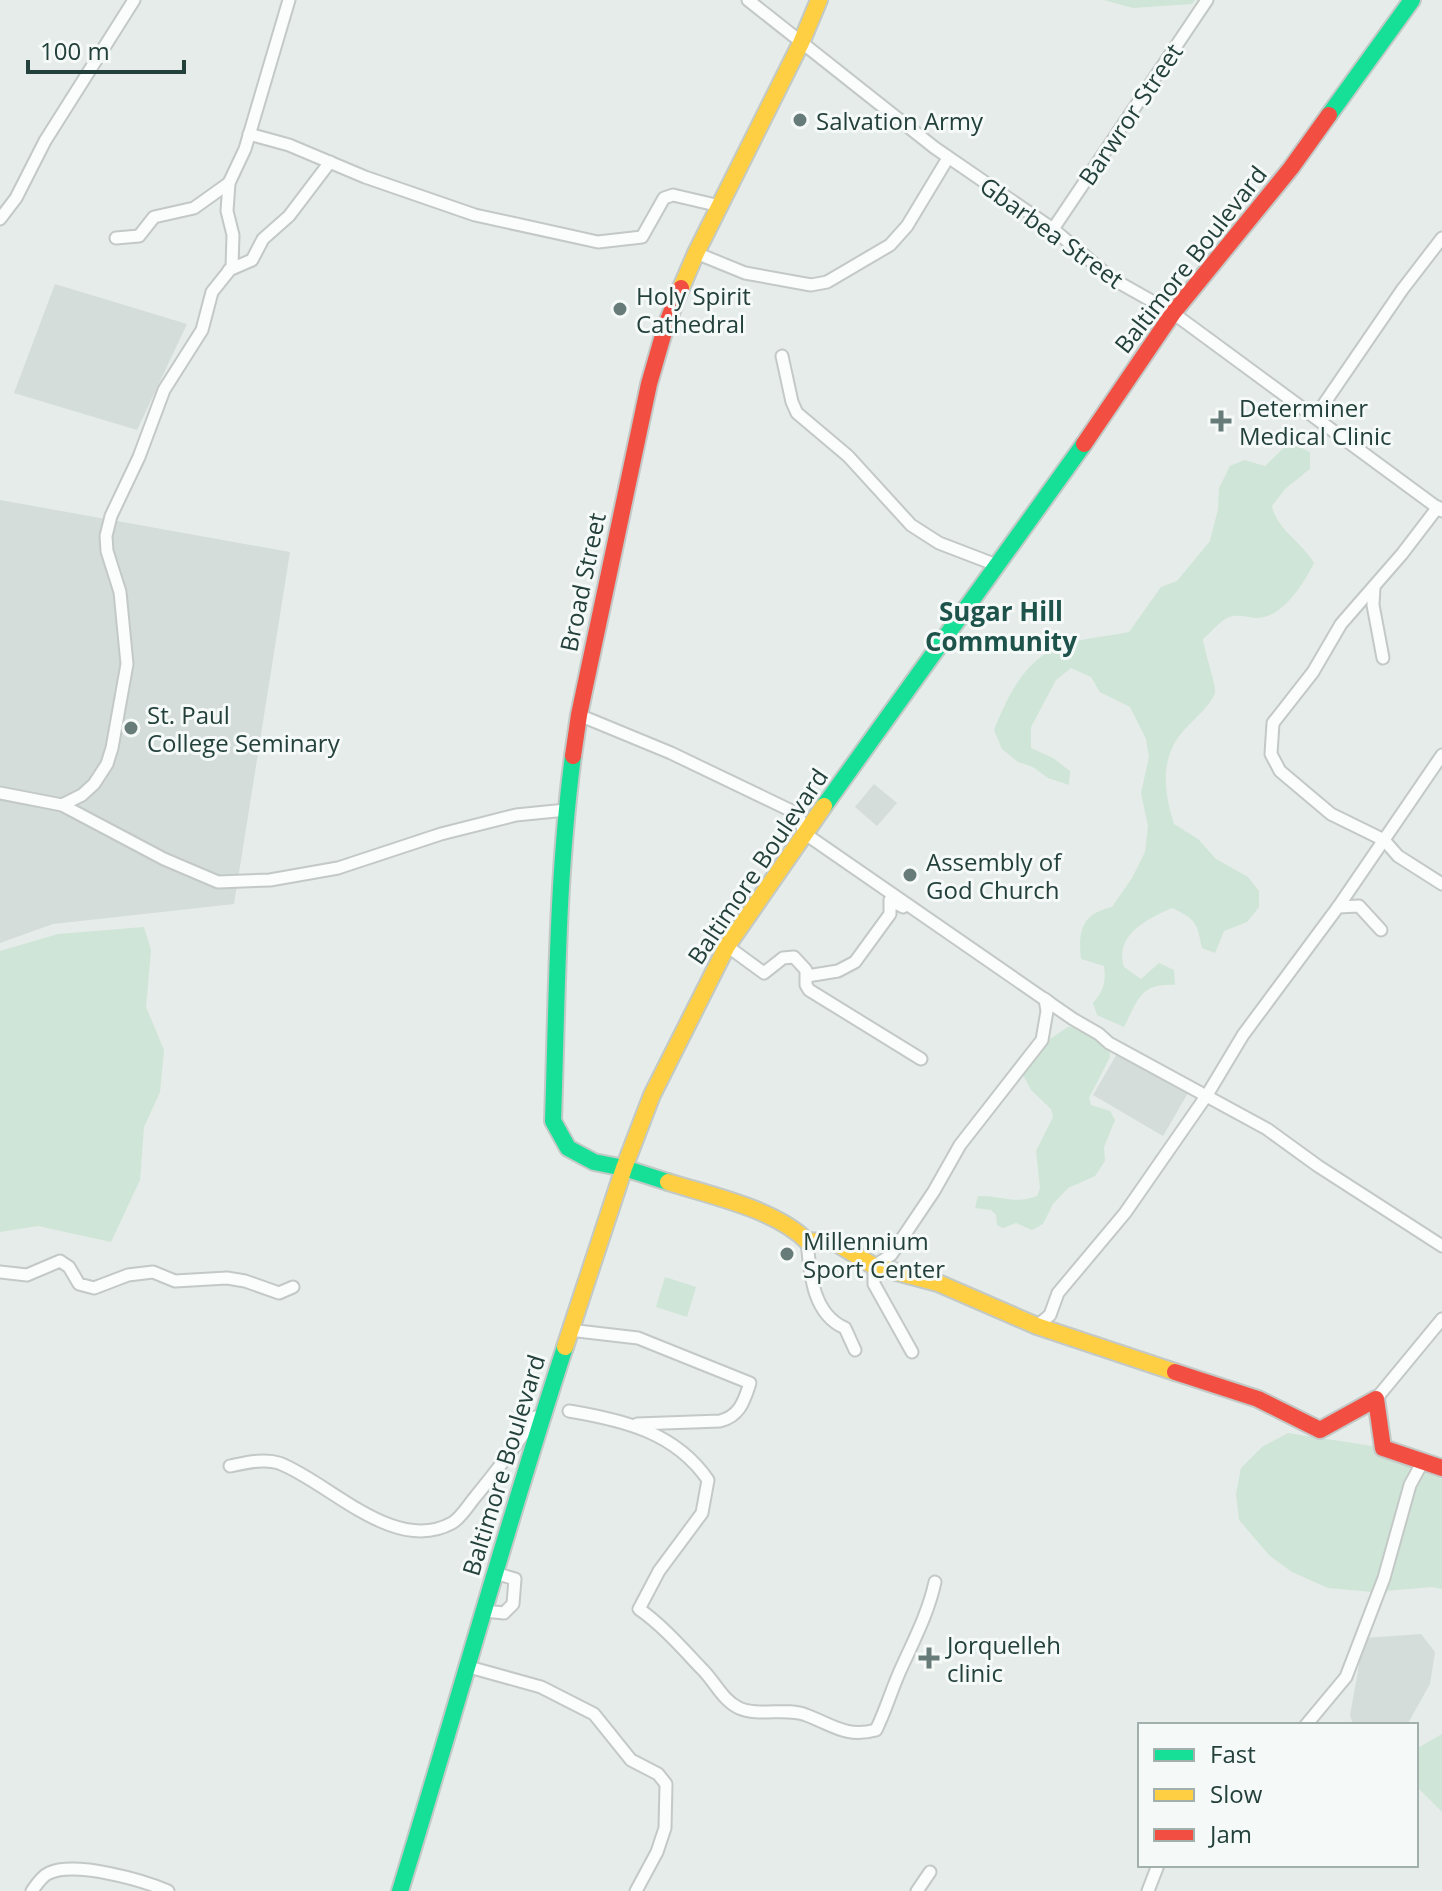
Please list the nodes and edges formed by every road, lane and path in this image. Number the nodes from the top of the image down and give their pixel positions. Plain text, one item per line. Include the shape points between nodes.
1 (134, 0) edge
2 (289, 0) edge
3 (748, 0) edge
4 (819, 0) edge
5 (1207, 0) edge
6 (1412, 0) edge
7 (801, 43) junction
8 (249, 134) junction
9 (948, 158) junction
10 (330, 162) junction
11 (229, 183) junction
12 (720, 206) junction
13 (0, 219) edge
14 (1053, 229) junction
15 (116, 238) dead end
16 (1442, 238) edge
17 (696, 253) junction
18 (229, 270) junction
19 (1173, 313) junction
20 (782, 356) dead end
21 (1315, 417) junction
22 (1440, 509) edge
23 (999, 566) junction
24 (1374, 586) junction
25 (1383, 658) dead end
26 (579, 715) junction
27 (1442, 755) edge
28 (0, 793) edge
29 (62, 805) junction
30 (566, 810) junction
31 (804, 833) junction
32 (1384, 840) junction
33 (1442, 884) edge
34 (1338, 907) junction
35 (929, 920) junction
36 (1381, 930) dead end
37 (727, 946) junction
38 (807, 976) junction
39 (1073, 1019) junction
40 (921, 1059) dead end
41 (1207, 1095) junction
42 (624, 1168) junction
43 (807, 1241) junction
44 (1442, 1246) edge
45 (874, 1266) junction
46 (0, 1272) edge
47 (293, 1287) dead end
48 (1442, 1319) edge
49 (1037, 1326) junction
50 (569, 1330) junction
51 (855, 1350) dead end
52 (912, 1352) dead end
53 (1376, 1399) junction
54 (547, 1400) junction
55 (569, 1411) dead end
56 (633, 1424) junction
57 (1422, 1463) junction
58 (230, 1466) dead end
59 (1442, 1468) edge
60 (495, 1573) junction
61 (935, 1582) dead end
62 (484, 1611) junction
63 (469, 1667) junction
64 (1308, 1723) edge
65 (1157, 1867) edge
66 (930, 1872) dead end
67 (32, 1891) edge
68 (168, 1891) edge
69 (400, 1891) edge
70 (636, 1891) edge
71 (917, 1891) edge
72 (1148, 1891) edge

1 - 13 street
2 - 8 street
3 - 7 street, Gbarbea Street
4 - 7 main road, Broad Street
5 - 14 street, Barwror Street
6 - 19 main road, Baltimore Boulevard via 1291,168
7 - 9 street, Gbarbea Street
7 - 12 main road, Broad Street
8 - 10 street
8 - 11 street
9 - 14 street, Gbarbea Street
9 - 17 street via 890,245 827,282 811,285 745,273
10 - 12 street via 475,215 598,242 642,237 664,198 673,195
10 - 18 street via 289,216 263,239 252,260
11 - 15 street via 194,208 154,217 139,236
11 - 18 street
12 - 17 main road, Broad Street
14 - 19 street, Gbarbea Street via 1111,278
16 - 21 street
17 - 26 main road, Broad Street via 649,384
18 - 29 street via 212,292 202,330 164,390 111,516 107,551 125,627 122,696 107,764 82,795
19 - 21 street, Gbarbea Street
19 - 23 main road, Baltimore Boulevard
20 - 23 street via 797,413 848,456 911,525 939,543
21 - 22 street, Gbarbea Street
22 - 24 street
23 - 31 main road, Baltimore Boulevard
24 - 25 street
24 - 32 street via 1341,624 1313,672 1273,723 1271,754 1280,771 1331,814
26 - 30 main road, Broad Street
26 - 31 street via 798,814
27 - 32 street
28 - 29 street
29 - 30 street via 218,882 270,880 338,868 441,834 516,815
30 - 42 main road, Broad Street via 553,1121 568,1148 594,1162
31 - 35 street
31 - 37 main road, Baltimore Boulevard
32 - 33 street via 1398,856
32 - 34 street
34 - 36 street via 1359,906
34 - 41 street via 1243,1035
35 - 38 street via 890,900 890,914 855,962
35 - 39 street
37 - 38 street via 764,973 789,956
37 - 42 main road, Baltimore Boulevard via 652,1095
38 - 40 street via 809,990
39 - 41 street
39 - 45 street via 1045,999 1042,1040 960,1145 891,1255
41 - 44 street
41 - 49 street
42 - 43 main road, Broad Street via 745,1207 793,1227
42 - 50 main road, Baltimore Boulevard
43 - 45 main road via 836,1243
43 - 51 street via 811,1287 833,1323 845,1328
45 - 49 main road via 938,1283
45 - 52 street via 874,1284
46 - 47 street via 27,1275 60,1261 79,1284 94,1288 153,1272 175,1281 245,1281 279,1293
48 - 53 street
49 - 53 main road via 1258,1399 1320,1430
50 - 54 main road, Baltimore Boulevard
50 - 56 street via 638,1338 750,1383 732,1418
53 - 57 main road via 1383,1448
54 - 58 street via 464,1511 436,1529 402,1530 276,1462
54 - 60 main road, Baltimore Boulevard
55 - 56 street
56 - 61 street via 679,1449 708,1480 702,1513 639,1609 739,1708 802,1713 859,1734 876,1730
57 - 59 main road
57 - 64 street via 1346,1677
60 - 62 main road, Baltimore Boulevard
60 - 62 street via 515,1579 513,1604 504,1613
62 - 63 main road, Baltimore Boulevard
63 - 69 main road, Baltimore Boulevard
63 - 70 street via 541,1687 594,1714 631,1760 666,1784 665,1828
65 - 72 street
66 - 71 street
67 - 68 street via 48,1873 69,1870 110,1873

